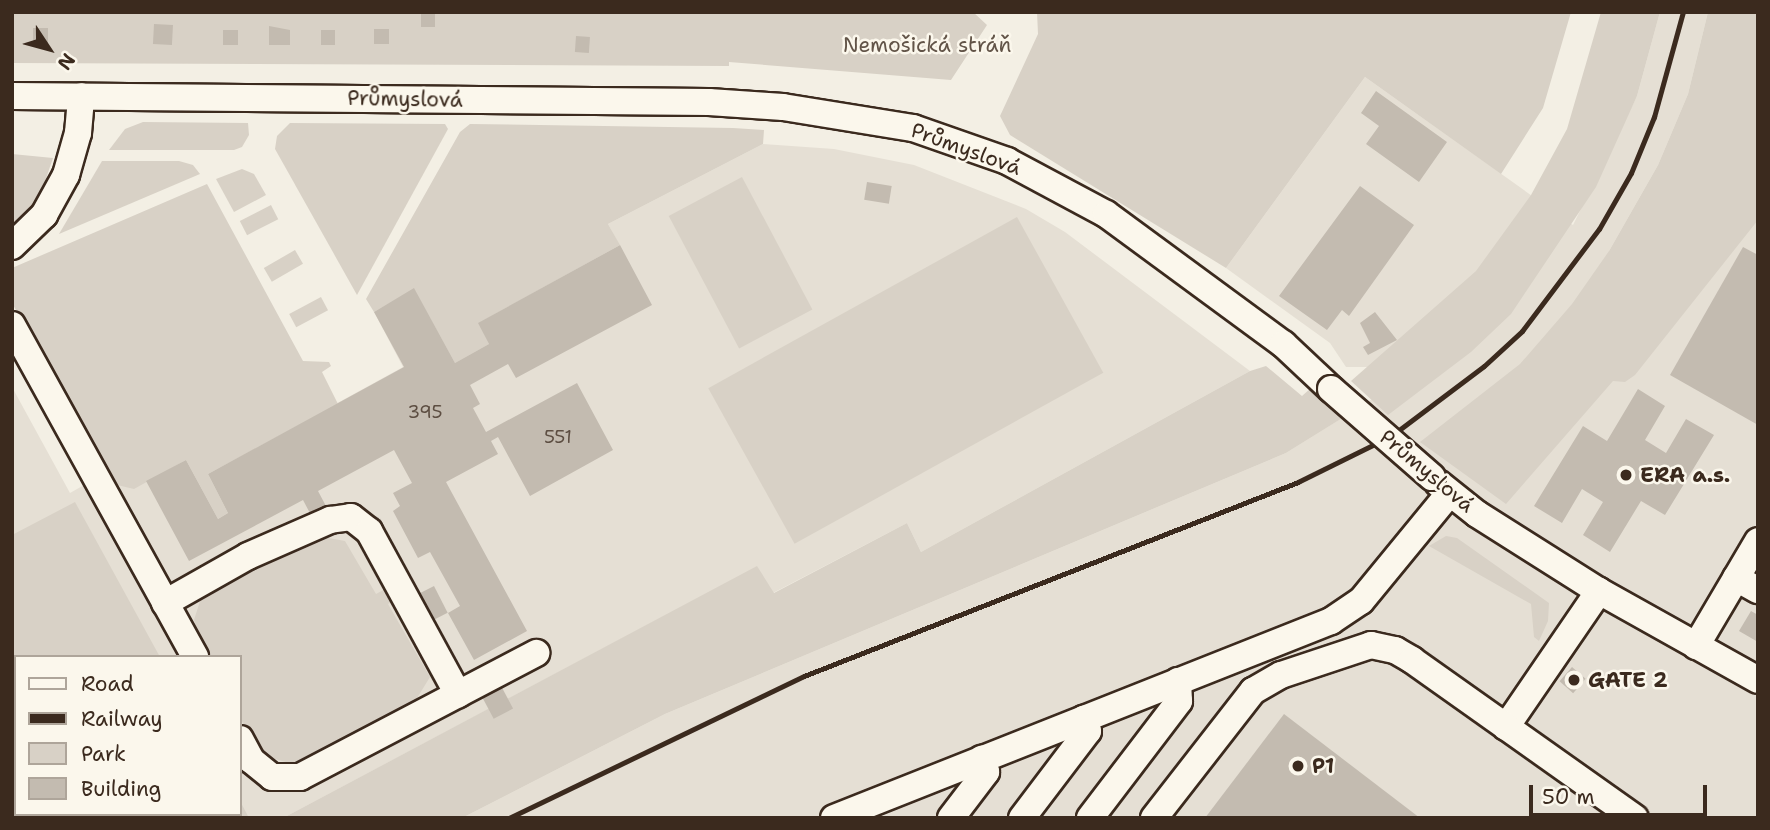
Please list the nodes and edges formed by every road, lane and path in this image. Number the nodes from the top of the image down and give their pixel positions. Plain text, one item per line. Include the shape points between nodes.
1 (12, 96) edge
2 (81, 96) junction
3 (12, 246) edge
4 (12, 325) edge
5 (1440, 486) junction
6 (1758, 541) edge
7 (1747, 584) edge
8 (1599, 591) junction
9 (165, 603) junction
10 (1696, 646) junction
11 (536, 653) dead end
12 (193, 655) edge
13 (1758, 680) edge
14 (1178, 681) junction
15 (458, 694) junction
16 (1084, 719) junction
17 (1506, 727) junction
18 (242, 742) edge
19 (982, 759) junction
20 (869, 812) edge
21 (834, 818) edge
22 (951, 818) edge
23 (1022, 818) edge
24 (1090, 818) edge
25 (1154, 818) edge
26 (1635, 818) edge

1 - 2 street, Průmyslová
2 - 3 street via 78,133 66,175 44,215
2 - 5 street, Průmyslová, bridge via 709,102 783,107 913,128 1007,161 1107,214 1283,344
4 - 9 street
5 - 8 street, Průmyslová
5 - 14 street via 1348,611
6 - 7 street
7 - 10 street
8 - 10 street, Průmyslová
8 - 17 street
9 - 12 street
9 - 15 street via 248,556 330,520 351,517 369,531
10 - 13 street, Průmyslová
11 - 15 street
14 - 16 street
14 - 24 street via 1179,701
15 - 18 street via 286,780 261,770
16 - 19 street
16 - 23 street via 1088,731
17 - 25 street via 1395,650 1371,645 1350,650 1281,675 1253,691
17 - 26 street
19 - 20 street
19 - 22 street via 986,772
20 - 21 street

